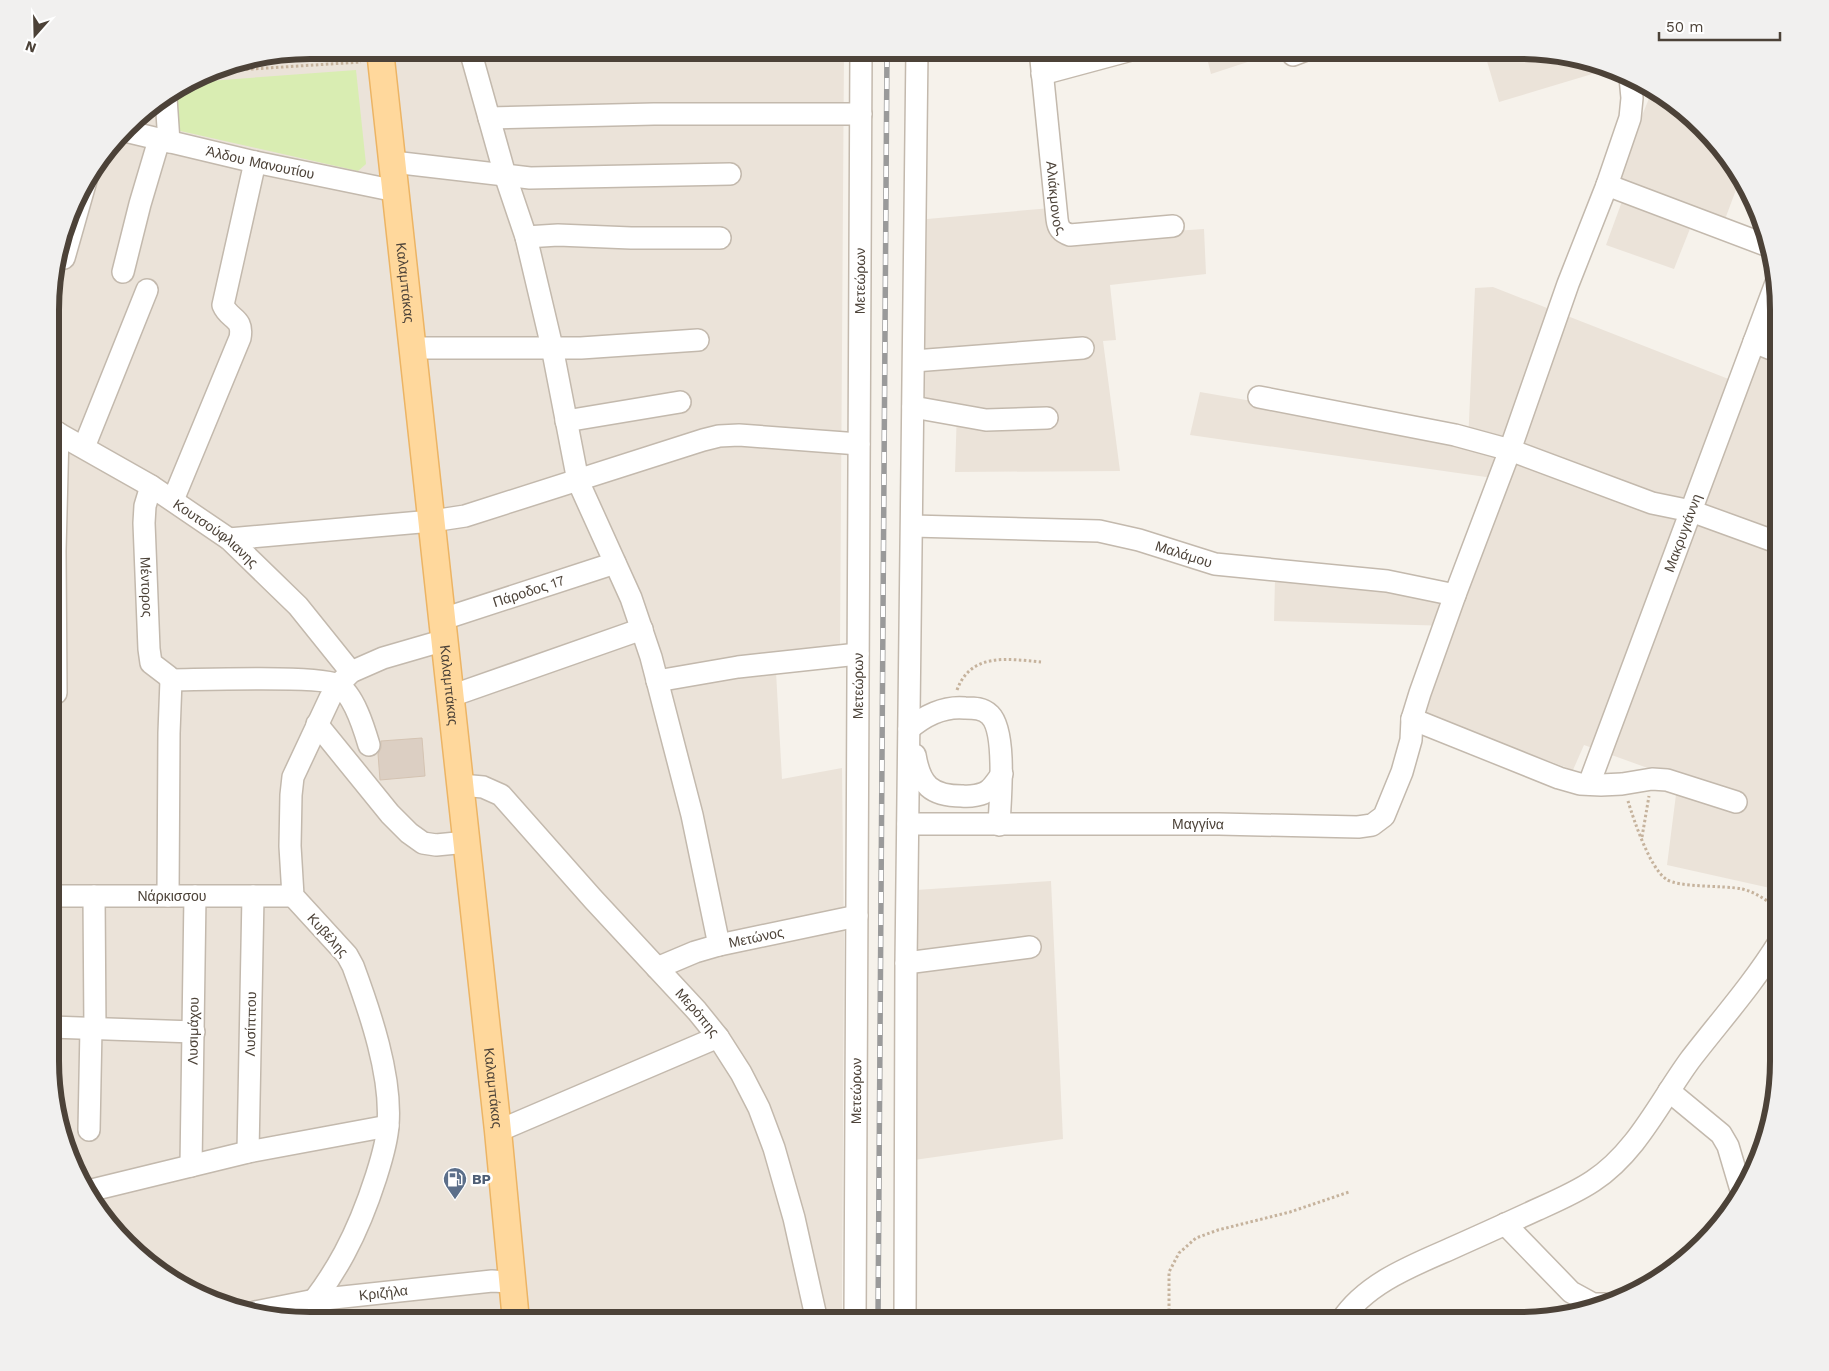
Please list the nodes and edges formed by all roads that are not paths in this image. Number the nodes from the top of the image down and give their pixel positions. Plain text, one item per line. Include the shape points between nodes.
1 (371, 59) edge
2 (473, 59) edge
3 (861, 59) edge
4 (917, 59) edge
5 (1041, 59) edge
6 (1098, 59) edge
7 (1042, 74) junction
8 (1636, 88) edge
9 (166, 104) edge
10 (861, 114) junction
11 (489, 118) junction
12 (131, 133) edge
13 (164, 141) junction
14 (255, 162) junction
15 (393, 162) junction
16 (730, 174) dead end
17 (505, 175) junction
18 (1607, 186) junction
19 (396, 191) junction
20 (1173, 226) dead end
21 (69, 237) edge
22 (526, 237) junction
23 (720, 238) dead end
24 (1762, 243) edge
25 (66, 250) edge
26 (123, 272) dead end
27 (147, 290) dead end
28 (1770, 299) edge
29 (698, 340) dead end
30 (1754, 342) junction
31 (552, 347) junction
32 (414, 348) junction
33 (1083, 348) dead end
34 (1770, 348) edge
35 (914, 361) junction
36 (1259, 397) dead end
37 (680, 402) dead end
38 (913, 407) junction
39 (1047, 418) dead end
40 (566, 421) junction
41 (59, 433) edge
42 (859, 444) junction
43 (84, 447) junction
44 (1510, 450) junction
45 (578, 481) junction
46 (151, 486) junction
47 (173, 500) junction
48 (1690, 511) junction
49 (432, 521) junction
50 (912, 526) junction
51 (229, 539) junction
52 (1770, 540) edge
53 (615, 563) junction
54 (1454, 595) junction
55 (444, 629) junction
56 (642, 630) junction
57 (858, 654) junction
58 (344, 678) junction
59 (170, 680) junction
60 (657, 681) junction
61 (451, 696) junction
62 (1412, 720) junction
63 (317, 724) junction
64 (913, 726) junction
65 (369, 745) dead end
66 (912, 753) junction
67 (1002, 774) junction
68 (1589, 784) junction
69 (461, 785) junction
70 (1736, 802) dead end
71 (908, 824) junction
72 (999, 824) junction
73 (467, 842) junction
74 (59, 896) edge
75 (94, 896) junction
76 (168, 896) junction
77 (195, 896) junction
78 (254, 896) junction
79 (293, 896) junction
80 (857, 916) junction
81 (718, 945) junction
82 (1030, 947) dead end
83 (1770, 954) edge
84 (906, 963) junction
85 (658, 968) junction
86 (59, 1027) edge
87 (93, 1029) junction
88 (194, 1032) junction
89 (718, 1037) junction
90 (1669, 1091) junction
91 (388, 1126) junction
92 (89, 1130) dead end
93 (498, 1131) junction
94 (248, 1152) junction
95 (190, 1166) junction
96 (1739, 1183) edge
97 (94, 1190) edge
98 (1505, 1224) junction
99 (512, 1282) junction
100 (315, 1300) junction
101 (1590, 1302) edge
102 (271, 1309) edge
103 (305, 1312) edge
104 (515, 1312) edge
105 (815, 1312) edge
106 (855, 1312) edge
107 (904, 1312) edge
108 (1347, 1312) edge

1 - 15 main road, Καλαμπάκας
2 - 11 street
3 - 10 street, Μετεώρων
4 - 35 street
5 - 7 street, Αλιάκμονος
6 - 7 street
7 - 20 street, Αλιάκμονος via 1057,219 1064,233
8 - 18 street via 1630,118
9 - 13 street
10 - 11 street
10 - 42 street, Μετεώρων
11 - 17 street
12 - 13 street, Άλδου Μανουτίου
13 - 14 street, Άλδου Μανουτίου
13 - 26 street via 140,204
14 - 19 street, Άλδου Μανουτίου
14 - 47 street via 223,305 240,325 240,338
15 - 17 street
15 - 19 main road, Καλαμπάκας
16 - 17 street via 538,178
17 - 22 street
18 - 24 street
18 - 44 street via 1568,284
19 - 32 main road, Καλαμπάκας
21 - 25 street
22 - 23 street
22 - 31 street
27 - 43 street
28 - 30 street, Μακρυγιάννη
29 - 31 street
30 - 34 street
30 - 48 street, Μακρυγιάννη
31 - 32 street
31 - 40 street
32 - 49 main road, Καλαμπάκας
33 - 35 street
35 - 38 street
36 - 44 street via 1429,429
37 - 40 street
38 - 39 street via 986,420
38 - 50 street
40 - 45 street
41 - 43 street, Κουτσούφλιανης
42 - 45 street via 719,436
42 - 57 street, Μετεώρων
43 - 46 street, Κουτσούφλιανης
44 - 48 street via 1652,503
44 - 54 street
45 - 49 street via 465,516
45 - 53 street
46 - 47 street, Κουτσούφλιανης
46 - 59 street, Μέντορος via 144,522 149,649 151,663
47 - 51 street, Κουτσούφλιανης
48 - 52 street
48 - 68 street, Μακρυγιάννη
49 - 51 street
49 - 55 main road, Καλαμπάκας
50 - 54 street, Μαλάμου via 1099,531 1215,564 1387,581
50 - 64 street
51 - 58 street, Κουτσούφλιανης via 298,606
53 - 55 street, Πάροδος 17
53 - 56 street
54 - 62 street
55 - 58 street
55 - 61 main road, Καλαμπάκας
56 - 60 street
56 - 61 street
57 - 60 street via 738,667
57 - 80 street, Μετεώρων
58 - 59 street via 327,682
58 - 63 street
58 - 65 street, Κουτσούφλιανης
59 - 76 street
60 - 81 street via 696,833
61 - 69 main road, Καλαμπάκας
62 - 68 street via 1559,778
62 - 72 street, Μαγγίνα via 1411,740 1399,780 1384,816 1372,825
63 - 73 street via 409,833 423,842
63 - 79 street via 295,769 291,785
64 - 66 street
64 - 67 street via 943,709 978,708 990,714 996,724
66 - 67 street via 925,783 934,791 949,796 969,796 988,790
66 - 71 street
67 - 72 street
68 - 70 street via 1667,780
69 - 73 main road, Καλαμπάκας
69 - 85 street, Μερόπης via 483,787 501,796
71 - 72 street, Μαγγίνα
71 - 84 street
73 - 93 main road, Καλαμπάκας
74 - 75 street, Νάρκισσου
75 - 76 street, Νάρκισσου
75 - 87 street
76 - 77 street, Νάρκισσου
77 - 78 street, Νάρκισσου
77 - 88 street, Λυσιμάχου
78 - 79 street, Νάρκισσου
78 - 94 street, Λυσίππου
79 - 91 street, Κυβέλης via 344,951 353,966 377,1040 386,1088
80 - 81 street, Μετώνος
80 - 106 street, Μετεώρων
81 - 85 street, Μετώνος
82 - 84 street
83 - 90 street
84 - 107 street
85 - 89 street, Μερόπης
86 - 87 street
87 - 88 street
87 - 92 street
88 - 95 street, Λυσιμάχου
89 - 93 street
89 - 105 street, Μερόπης via 750,1090 766,1126 794,1218
90 - 96 street via 1720,1134 1728,1146
90 - 98 street via 1610,1169 1568,1196
91 - 94 street
91 - 100 street, Κυβέλης via 382,1159 356,1230 331,1278
93 - 99 main road, Καλαμπάκας
94 - 95 street
95 - 97 street
98 - 101 street via 1571,1292
98 - 108 street via 1388,1278
99 - 100 street, Κριζήλα
99 - 104 main road, Καλαμπάκας
100 - 102 street, Κριζήλα
100 - 103 street, Κυβέλης

